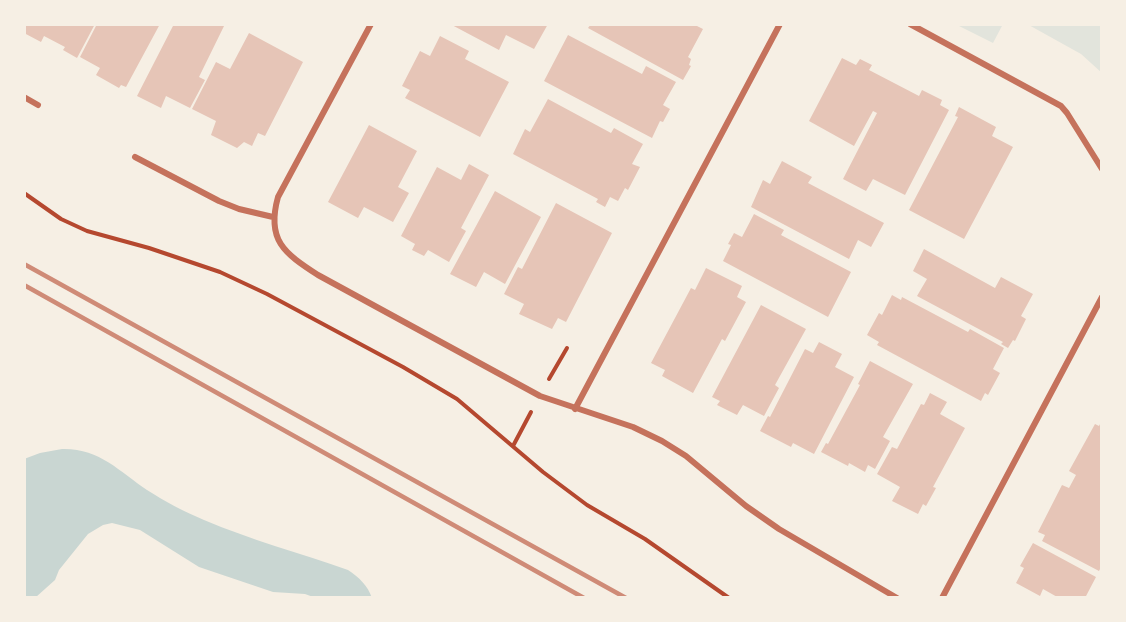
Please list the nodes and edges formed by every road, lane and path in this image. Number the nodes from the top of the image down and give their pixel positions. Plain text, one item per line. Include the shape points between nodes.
1 (370, 24) edge
2 (780, 24) edge
3 (910, 24) edge
4 (24, 97) edge
5 (38, 105) dead end
6 (135, 157) dead end
7 (1102, 169) edge
8 (24, 193) edge
9 (273, 217) junction
10 (1102, 297) edge
11 (575, 409) junction
12 (729, 598) edge
13 (897, 598) edge
14 (942, 598) edge

1 - 9 street via 278,197
2 - 11 street
3 - 7 street via 1060,106
4 - 5 street
6 - 9 street via 219,201
8 - 12 path via 61,219 87,231 220,272 412,372 457,399 563,489 645,539
9 - 11 street via 281,245 295,260 540,396
10 - 14 street
11 - 13 street via 633,427 662,441 779,529

